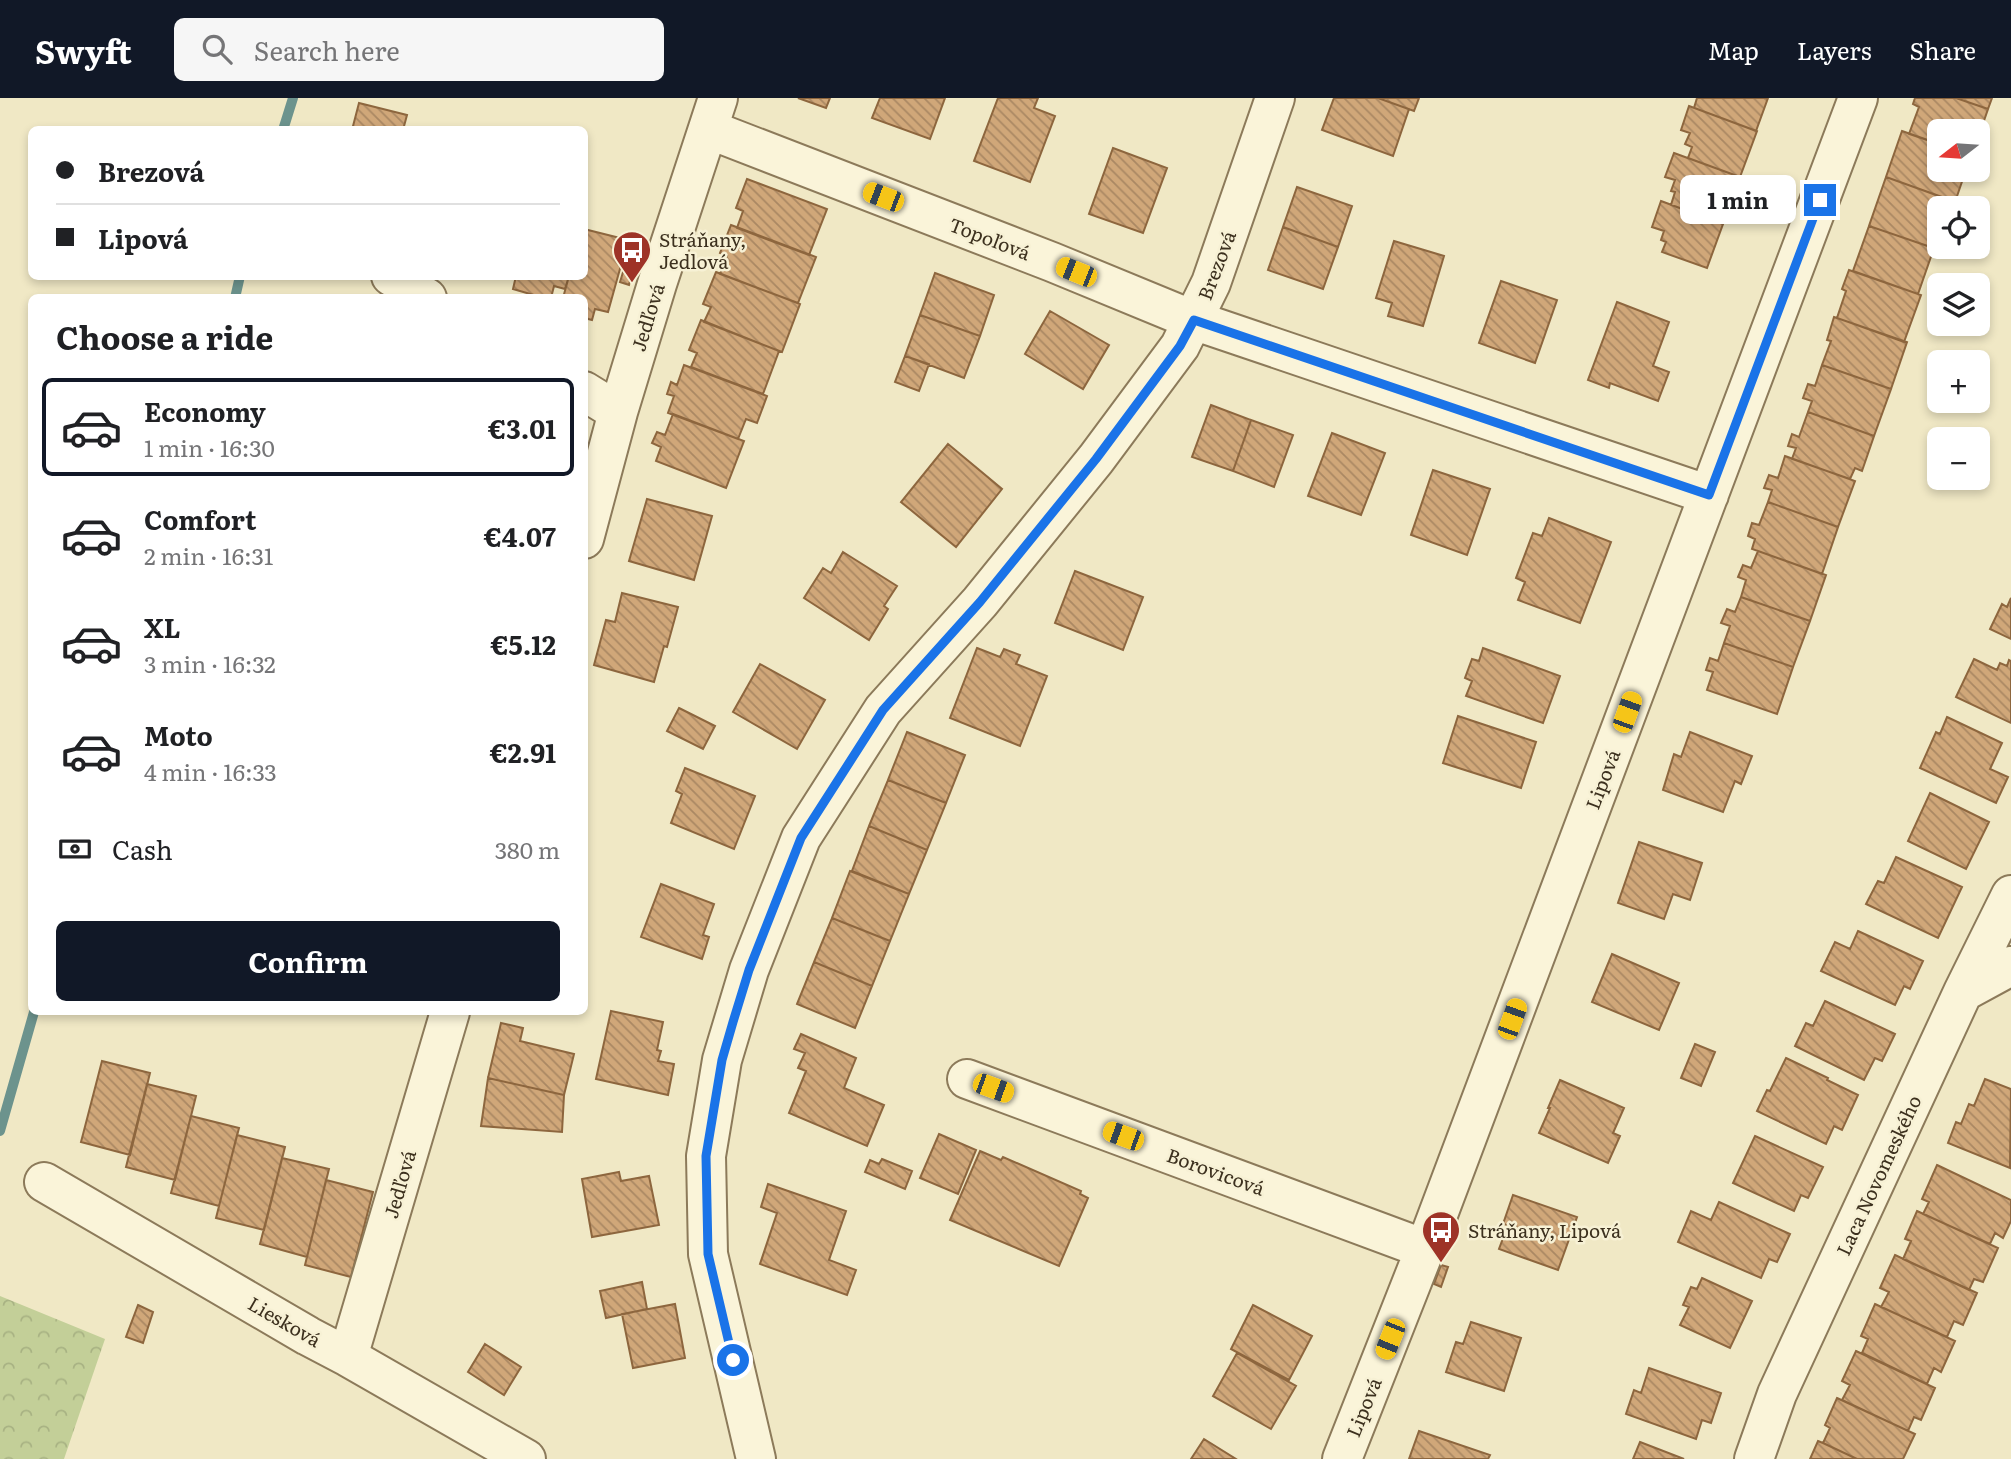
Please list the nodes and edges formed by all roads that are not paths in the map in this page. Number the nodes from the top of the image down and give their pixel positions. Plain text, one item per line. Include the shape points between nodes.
1 (1275, 98) edge
2 (1858, 98) edge
3 (713, 114) edge
4 (398, 280) edge
5 (420, 294) edge
6 (1194, 320) junction
7 (588, 393) edge
8 (618, 412) junction
9 (1709, 495) junction
10 (588, 524) edge
11 (2011, 895) edge
12 (2011, 966) edge
13 (1963, 992) junction
14 (449, 1015) edge
15 (967, 1079) dead end
16 (44, 1182) dead end
17 (1425, 1249) junction
18 (348, 1357) junction
19 (526, 1459) edge
20 (756, 1459) edge
21 (1342, 1459) edge
22 (1754, 1459) edge

1 - 6 street, Brezová
2 - 9 street, Lipová
3 - 6 street, Topoľová
3 - 8 street, Jedľová
4 - 5 street
6 - 9 street, Topoľová
6 - 20 street, Brezová via 1180,346 1096,459 980,602 883,710 801,838 754,958 722,1060 706,1156 708,1254
7 - 8 street
8 - 10 street, Jedľová
9 - 17 street, Lipová
11 - 13 street, Laca Novomeského
12 - 13 street
13 - 22 street, Laca Novomeského via 1777,1394
14 - 18 street, Jedľová
15 - 17 street, Borovicová
16 - 18 street, Liesková
17 - 21 street, Lipová
18 - 19 street, Liesková

